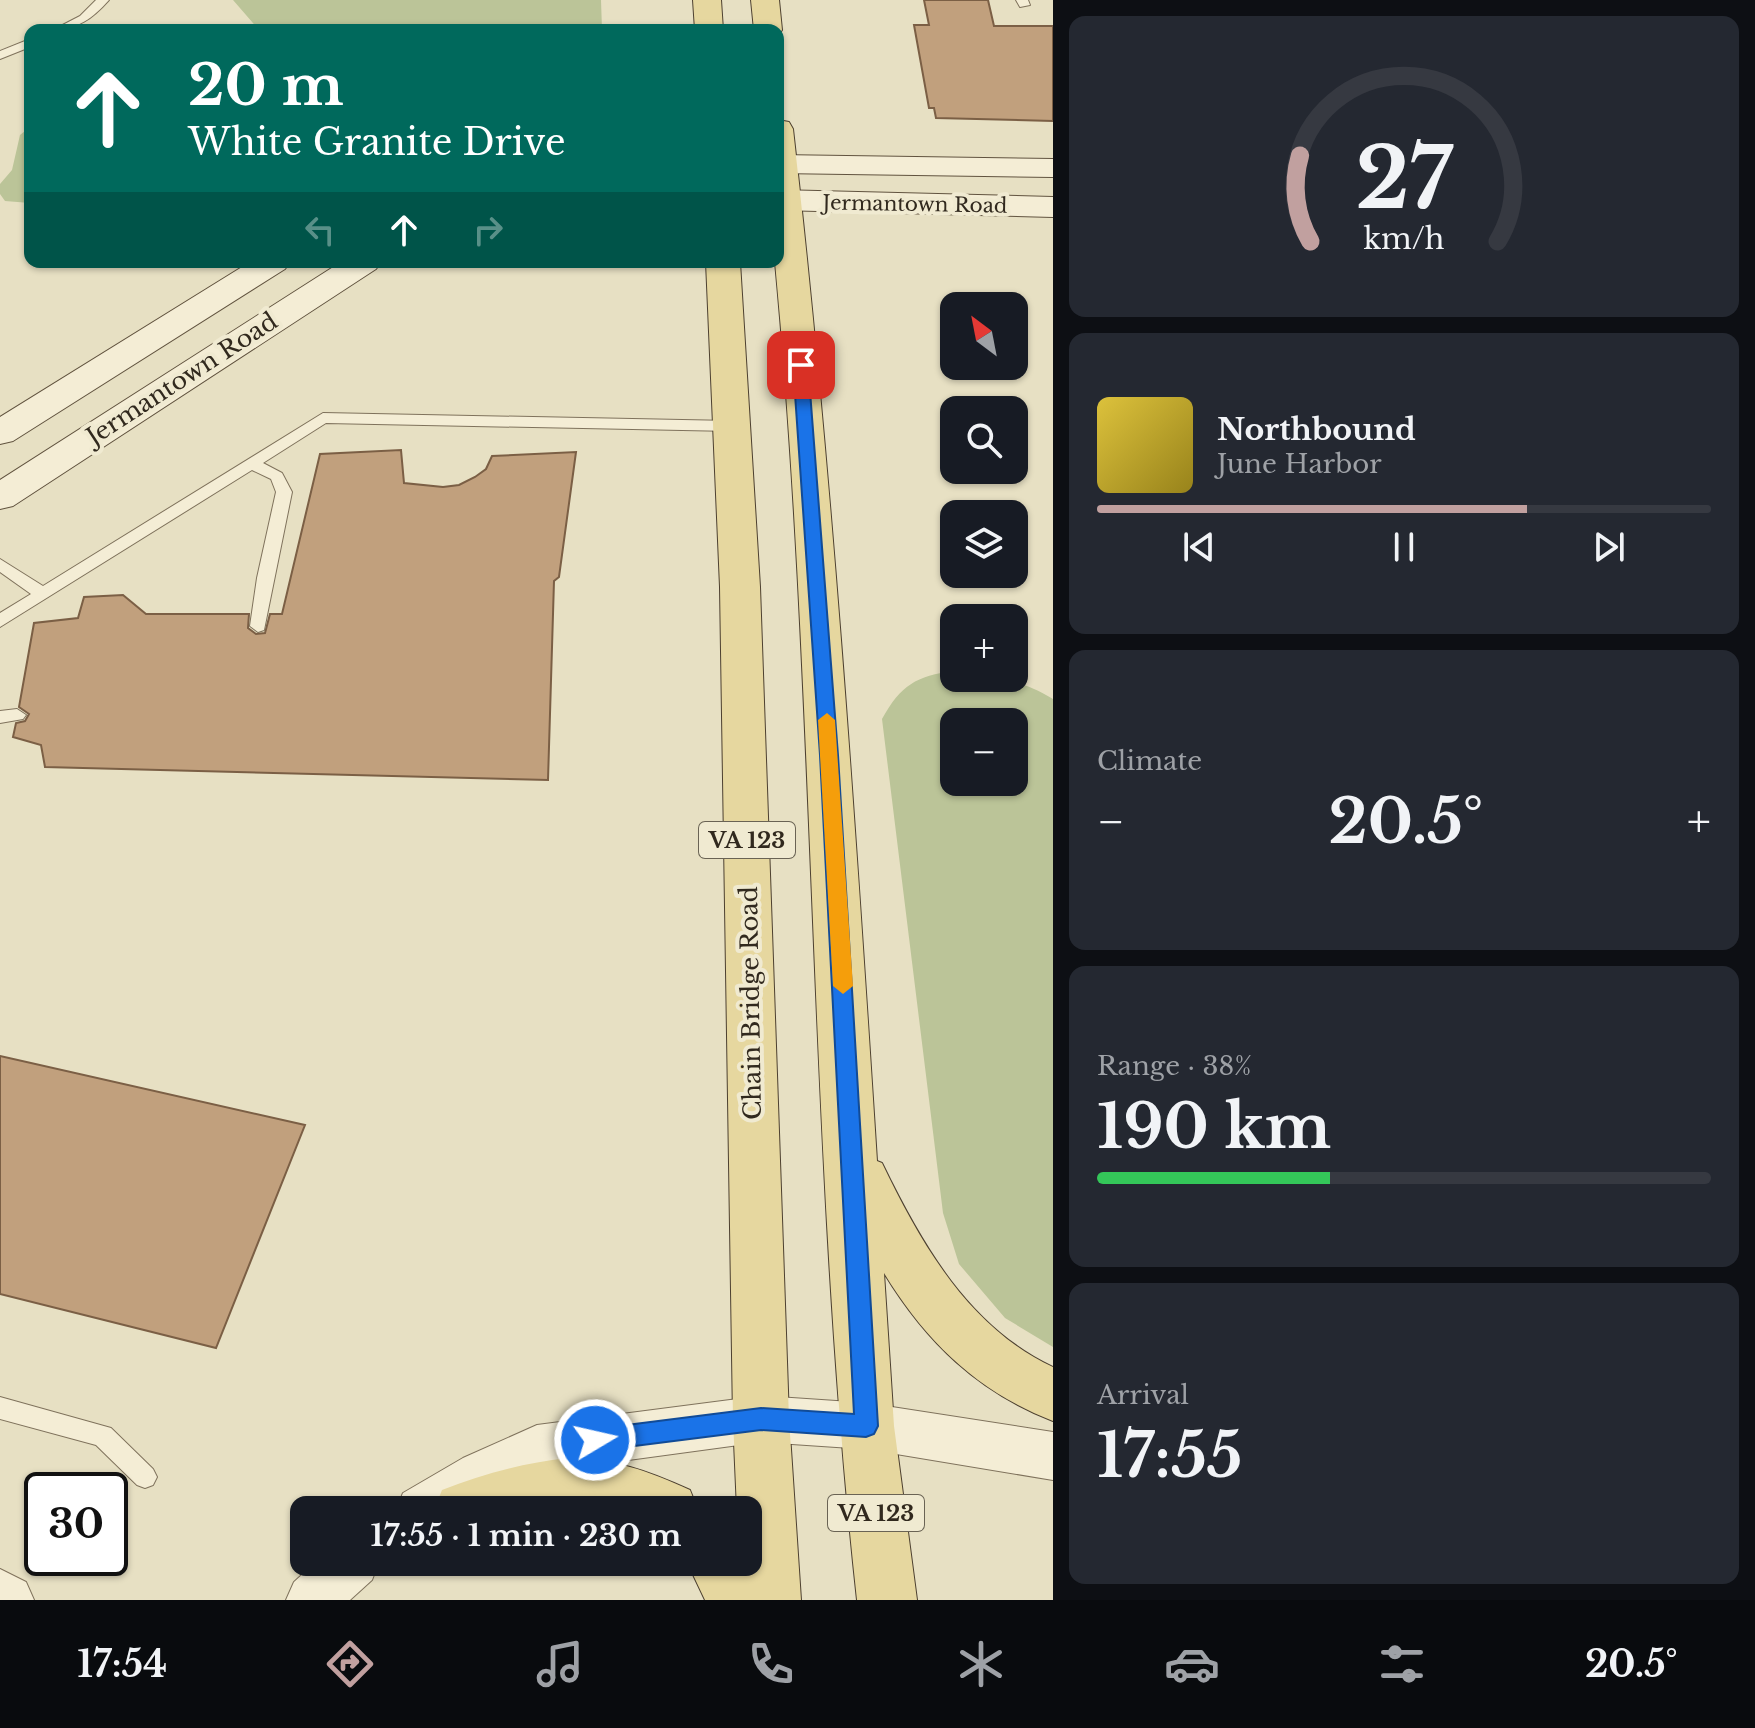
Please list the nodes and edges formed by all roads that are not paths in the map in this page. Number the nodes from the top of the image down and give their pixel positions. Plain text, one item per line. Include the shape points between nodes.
1 (103, 0) edge
2 (707, 0) edge
3 (765, 0) edge
4 (72, 24) edge
5 (709, 24) edge
6 (767, 24) edge
7 (24, 45) edge
8 (0, 55) edge
9 (1053, 168) edge
10 (784, 182) edge
11 (784, 182) edge
12 (1053, 207) edge
13 (784, 218) edge
14 (263, 268) edge
15 (355, 268) edge
16 (723, 268) edge
17 (732, 426) junction
18 (0, 433) edge
19 (251, 463) junction
20 (0, 497) edge
21 (0, 564) edge
22 (43, 594) junction
23 (0, 621) edge
24 (258, 626) dead end
25 (854, 1155) junction
26 (1053, 1395) edge
27 (0, 1408) edge
28 (761, 1419) junction
29 (866, 1426) junction
30 (1053, 1456) edge
31 (145, 1477) dead end
32 (445, 1496) edge
33 (507, 1496) edge
34 (644, 1496) edge
35 (339, 1576) edge
36 (724, 1576) edge
37 (0, 1595) edge
38 (8, 1600) edge
39 (312, 1600) edge
40 (737, 1600) edge
41 (771, 1600) edge
42 (887, 1600) edge

1 - 4 lane
2 - 5 main road
3 - 6 main road
7 - 8 lane
9 - 10 main road, Jermantown Road
11 - 12 main road, Jermantown Road
13 - 25 main road, VA 123 via 829,755
14 - 18 main road, Jermantown Road
15 - 20 main road, Jermantown Road
16 - 17 main road, Chain Bridge Road / VA 123
17 - 19 lane via 323,418
17 - 28 main road, Chain Bridge Road / VA 123
19 - 22 lane
19 - 24 lane via 277,476 284,492
21 - 22 lane
22 - 23 lane
25 - 26 main road via 885,1230 961,1334 999,1368
25 - 29 main road, VA 123
27 - 31 lane via 103,1436
28 - 29 street
28 - 32 street via 537,1449
28 - 41 main road, Chain Bridge Road / VA 123
29 - 30 street
29 - 42 main road, VA 123
33 - 34 main road via 536,1487 593,1484
35 - 39 street
36 - 40 main road
37 - 38 street

